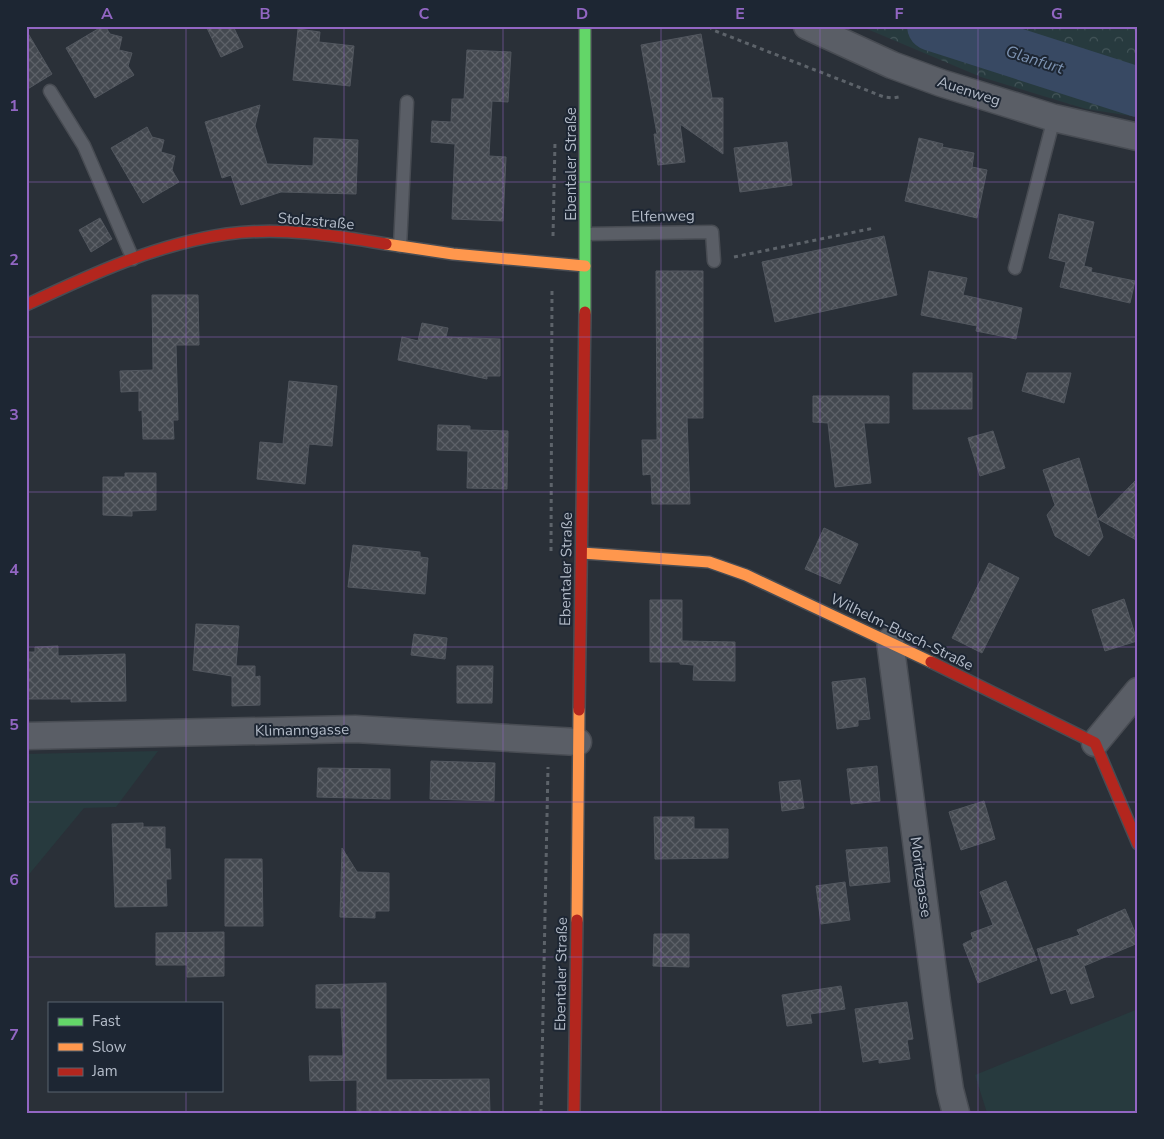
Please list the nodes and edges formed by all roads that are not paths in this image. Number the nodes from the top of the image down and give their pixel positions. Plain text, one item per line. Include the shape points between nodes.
1 (585, 26) edge
2 (807, 26) edge
3 (50, 91) dead end
4 (407, 102) dead end
5 (1054, 118) junction
6 (1138, 137) edge
7 (586, 234) junction
8 (400, 246) junction
9 (133, 259) junction
10 (714, 261) road end
11 (585, 266) junction
12 (1015, 268) dead end
13 (26, 305) edge
14 (582, 553) junction
15 (890, 641) junction
16 (1138, 691) edge
17 (26, 736) edge
18 (578, 742) junction
19 (1095, 743) junction
20 (1138, 844) edge
21 (574, 1113) edge
22 (956, 1113) edge

1 - 7 street, Ebentaler Straße
2 - 5 street, Auenweg via 892,65
3 - 9 lane via 84,146
4 - 8 lane
5 - 6 street, Auenweg
5 - 12 lane
7 - 10 lane, Elfenweg via 712,232
7 - 11 street, Ebentaler Straße
8 - 9 street, Stolzstraße via 293,231 266,232 229,234 187,242
8 - 11 street, Stolzstraße
9 - 13 street, Stolzstraße
11 - 14 street, Ebentaler Straße
14 - 15 street, Wilhelm-Busch-Straße via 709,562 746,575
14 - 18 street, Ebentaler Straße
15 - 19 street, Wilhelm-Busch-Straße
15 - 22 street, Moritzgasse via 940,1021
16 - 19 street
17 - 18 street, Klimanngasse via 355,729
18 - 21 street, Ebentaler Straße
19 - 20 street

